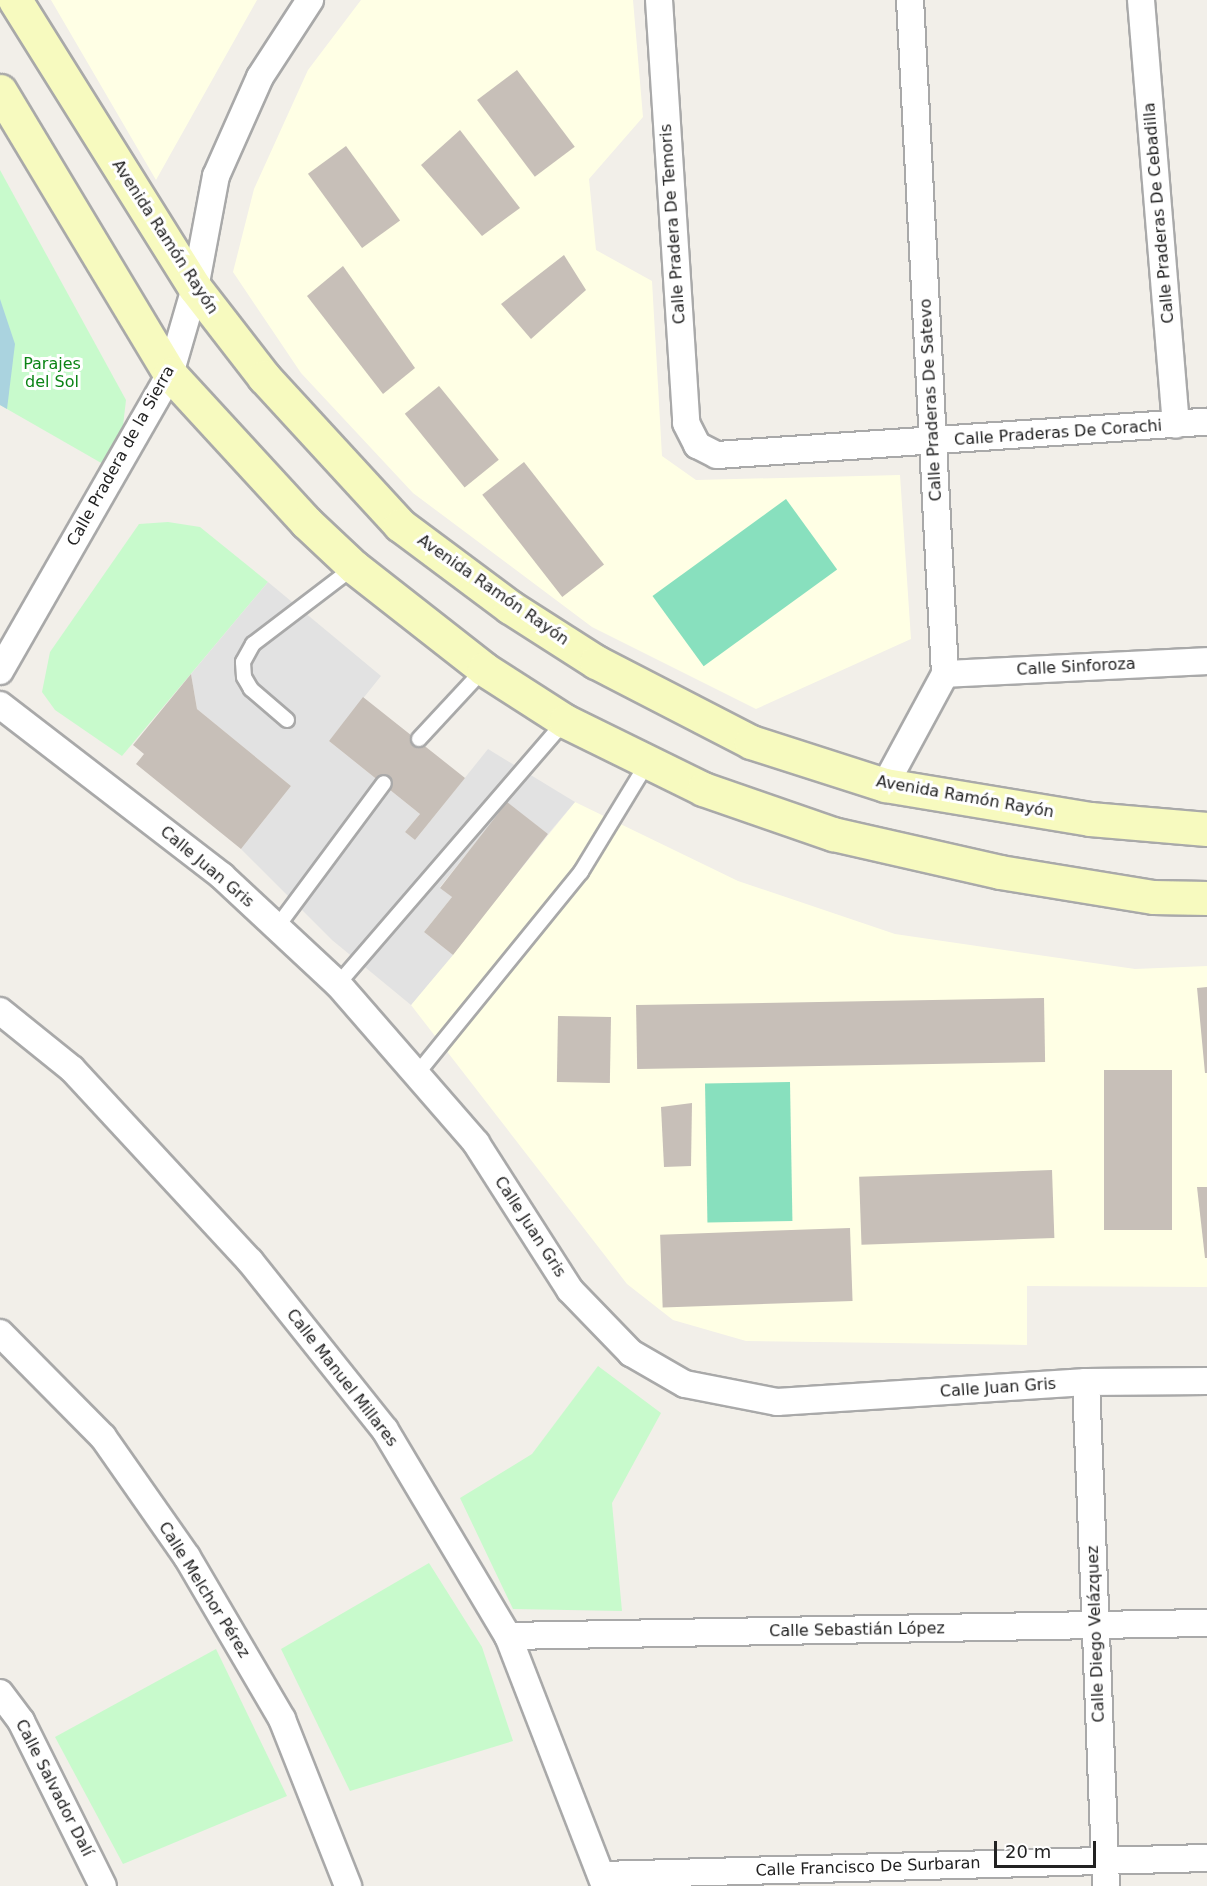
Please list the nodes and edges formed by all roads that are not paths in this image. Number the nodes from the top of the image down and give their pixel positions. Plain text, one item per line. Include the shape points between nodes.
1 (15, 0) edge
2 (310, 0) edge
3 (659, 0) edge
4 (910, 0) edge
5 (1141, 0) edge
6 (0, 91) edge
7 (195, 288) junction
8 (170, 374) junction
9 (1207, 422) edge
10 (1176, 425) junction
11 (933, 441) junction
12 (697, 445) joint
13 (354, 567) junction
14 (1207, 661) edge
15 (484, 669) junction
16 (0, 670) edge
17 (945, 674) junction
18 (0, 705) edge
19 (287, 720) dead end
20 (565, 721) junction
21 (419, 739) dead end
22 (648, 762) junction
23 (384, 783) dead end
24 (885, 785) junction
25 (1207, 828) edge
26 (1207, 898) edge
27 (277, 927) junction
28 (338, 984) junction
29 (0, 1011) edge
30 (416, 1075) junction
31 (0, 1334) edge
32 (1207, 1381) edge
33 (1086, 1382) junction
34 (1207, 1623) edge
35 (1096, 1626) junction
36 (508, 1636) junction
37 (0, 1694) edge
38 (1207, 1858) edge
39 (1105, 1861) junction
40 (603, 1880) edge
41 (103, 1886) edge
42 (348, 1886) edge
43 (1106, 1886) edge

1 - 7 main road, Avenida Ramón Rayón
2 - 7 street, Calle Pradera de la Sierra via 260,77 216,176
3 - 12 street, Calle Pradera De Temoris via 686,423
4 - 11 street, Calle Praderas De Satevo
5 - 10 street, Calle Praderas De Cebadilla
6 - 8 main road
7 - 8 street, Calle Pradera de la Sierra
7 - 24 main road, Avenida Ramón Rayón via 264,377 400,525 510,607 596,662 751,742
8 - 13 main road via 306,522
8 - 16 street, Calle Pradera de la Sierra
9 - 10 street, Calle Praderas De Corachi
10 - 11 street, Calle Praderas De Corachi
11 - 12 street, Calle Praderas De Corachi via 717,455
11 - 17 street, Calle Praderas De Satevo
13 - 15 main road
13 - 19 lane via 253,644 243,662 244,677 251,688
14 - 17 street, Calle Sinforoza
15 - 20 main road
15 - 21 lane
17 - 24 street
18 - 27 street, Calle Juan Gris via 222,876
20 - 22 main road
20 - 28 lane
22 - 26 main road via 703,789 833,834 902,852 1153,897
22 - 30 lane via 581,872
23 - 27 lane
24 - 25 main road, Avenida Ramón Rayón via 1090,819
27 - 28 street, Calle Juan Gris
28 - 30 street, Calle Juan Gris
29 - 36 street, Calle Manuel Millares via 72,1069 250,1261 385,1430
30 - 33 street, Calle Juan Gris via 476,1143 570,1290 631,1353 685,1384 777,1402
31 - 42 street, Calle Melchor Pérez via 103,1437 187,1557 282,1719
32 - 33 street, Calle Juan Gris
33 - 35 street, Calle Diego Velázquez
34 - 35 street, Calle Sebastián López
35 - 36 street, Calle Sebastián López
35 - 39 street, Calle Diego Velázquez
36 - 40 street, Calle Manuel Millares
37 - 41 street, Calle Salvador Dalí via 21,1721
38 - 39 street, Calle Francisco De Surbaran
39 - 40 street, Calle Francisco De Surbaran
39 - 43 street, Calle Diego Velázquez

